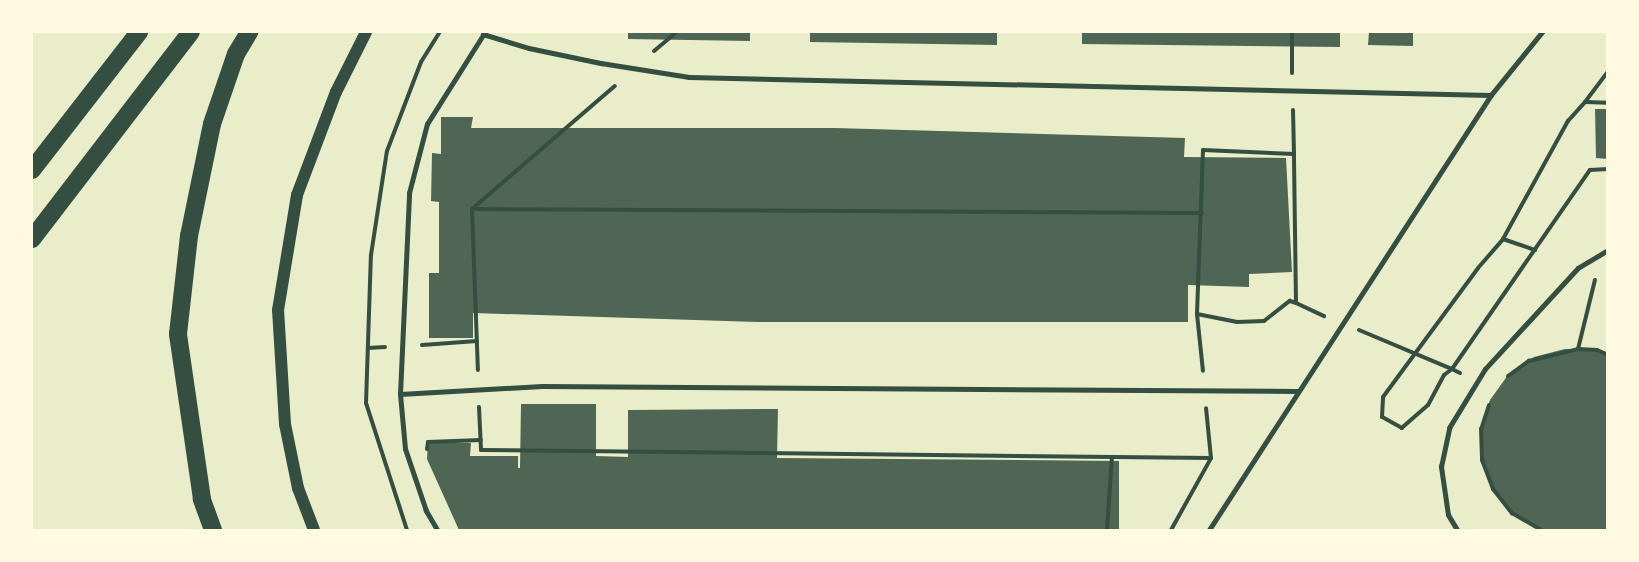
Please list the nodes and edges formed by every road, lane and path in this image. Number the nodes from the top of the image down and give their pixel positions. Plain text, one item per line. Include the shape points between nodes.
1 (139, 32) edge
2 (191, 32) edge
3 (249, 32) edge
4 (366, 32) edge
5 (677, 32) edge
6 (1542, 32) edge
7 (484, 33) edge
8 (634, 69) junction
9 (1608, 72) edge
10 (1491, 95) junction
11 (1585, 102) junction
12 (1608, 103) edge
13 (1608, 169) edge
14 (32, 170) edge
15 (472, 209) junction
16 (1202, 213) junction
17 (32, 239) edge
18 (1503, 239) junction
19 (1535, 250) junction
20 (1608, 250) edge
21 (1602, 253) junction
22 (1296, 303) junction
23 (1197, 314) junction
24 (1342, 323) junction
25 (1578, 349) junction
26 (1416, 354) junction
27 (1608, 355) edge
28 (1452, 369) junction
29 (1477, 382) junction
30 (479, 390) junction
31 (1205, 391) junction
32 (1298, 392) junction
33 (1496, 392) junction
34 (400, 394) junction
35 (481, 440) junction
36 (1112, 457) junction
37 (1211, 458) junction
38 (427, 459) dead end
39 (213, 531) edge
40 (314, 531) edge
41 (437, 531) edge
42 (1107, 531) edge
43 (1171, 531) edge
44 (1209, 531) edge
45 (1457, 531) edge
46 (1541, 531) edge

1 - 14 highway
2 - 17 highway
3 - 39 highway via 236,54 212,124 189,236 178,334 202,499
4 - 40 main road via 336,92 297,195 278,310 285,424 298,488
5 - 8 path
6 - 10 lane
7 - 8 lane via 529,48
7 - 34 lane via 427,124 409,193
8 - 10 lane via 689,77
8 - 15 path
9 - 11 path
10 - 24 lane
11 - 12 path
11 - 18 path via 1568,121
13 - 19 path via 1590,171
15 - 16 path
15 - 30 path
16 - 22 path via 1203,150 1294,154
16 - 23 path
18 - 19 path
18 - 26 path
19 - 28 path
20 - 21 lane
21 - 25 path
21 - 29 lane via 1578,268
22 - 23 path via 1290,300 1264,321 1237,322
22 - 24 path
23 - 31 path
24 - 26 path
24 - 32 lane
25 - 27 path
25 - 33 path via 1529,361 1508,375
26 - 28 path
26 - 28 path via 1383,397 1382,417 1402,428 1428,405 1444,375
28 - 29 path
29 - 33 path
29 - 45 lane via 1449,428 1441,467 1448,515
30 - 31 lane via 614,386
30 - 34 lane
30 - 35 path
31 - 32 lane
31 - 37 path
32 - 44 lane
33 - 46 path via 1481,429 1482,460 1493,489 1512,513
34 - 41 lane via 405,449
35 - 36 path via 481,450
35 - 38 path via 428,442
36 - 37 path
36 - 42 path
37 - 43 path

